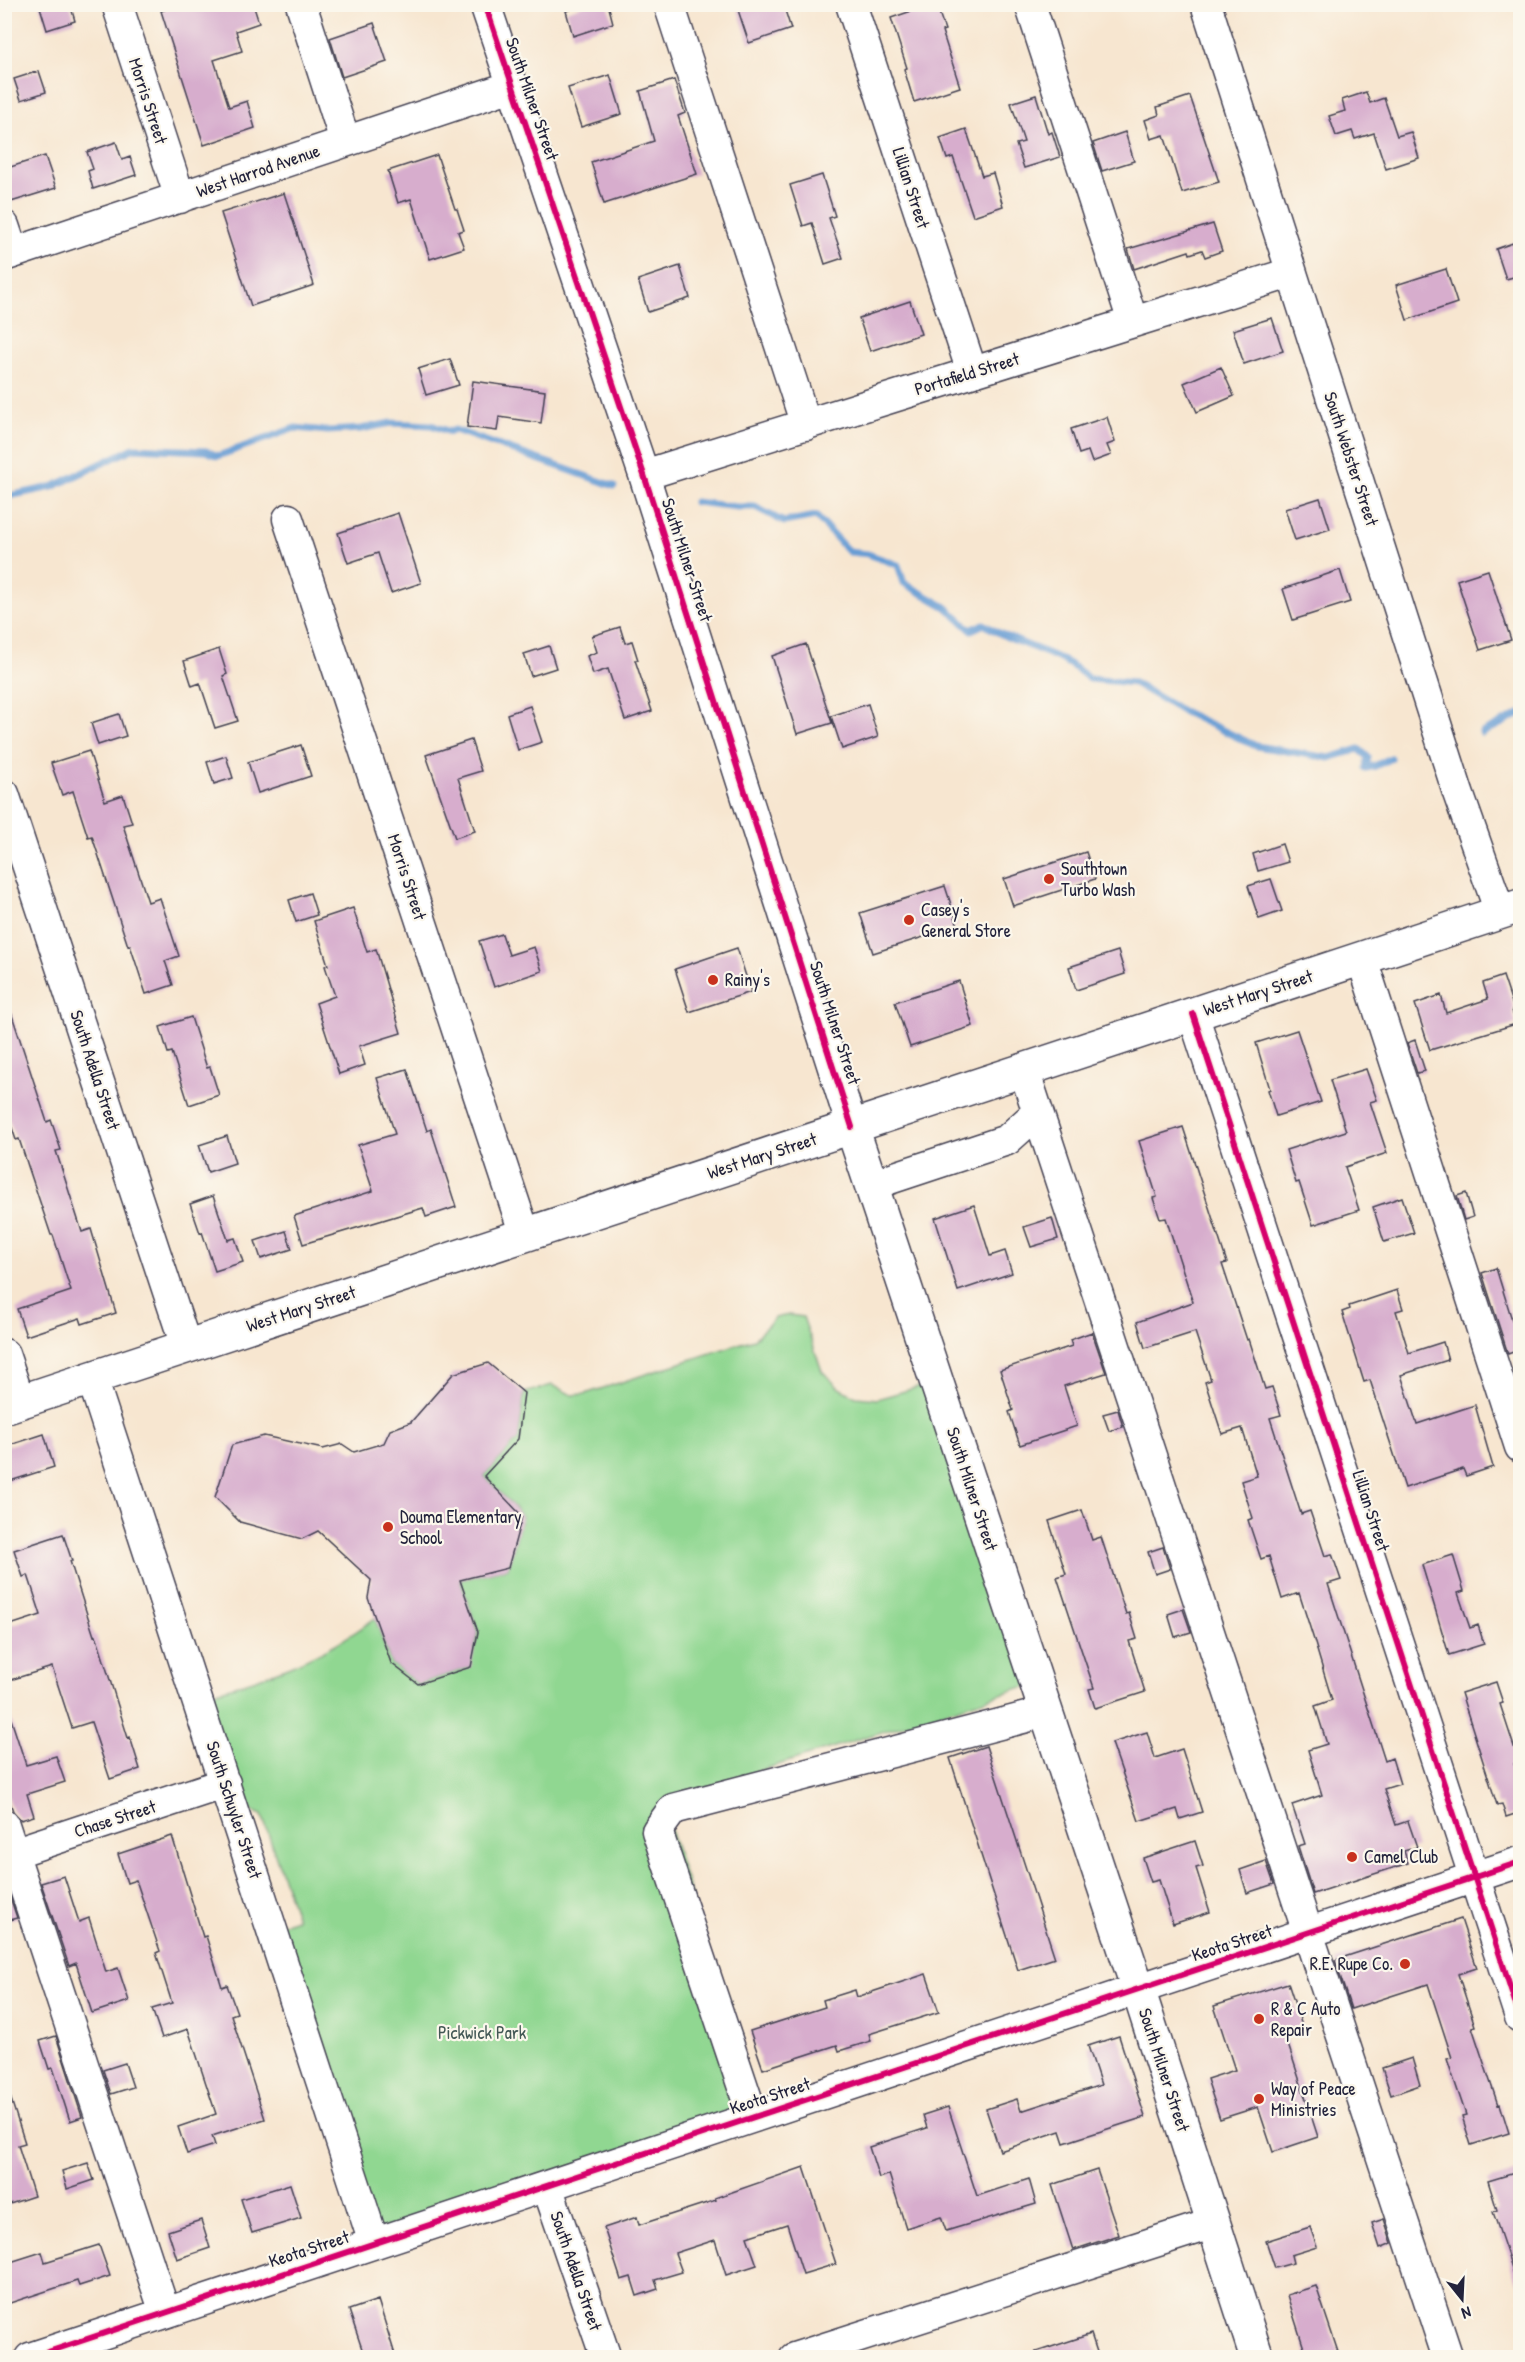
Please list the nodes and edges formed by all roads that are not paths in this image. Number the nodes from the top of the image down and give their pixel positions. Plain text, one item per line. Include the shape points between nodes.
1 (117, 4) edge
2 (301, 4) edge
3 (485, 4) edge
4 (669, 4) edge
5 (851, 4) edge
6 (1030, 4) edge
7 (1206, 4) edge
8 (512, 86) junction
9 (345, 141) junction
10 (180, 198) junction
11 (7, 245) edge
12 (1290, 273) junction
13 (1133, 322) junction
14 (972, 372) junction
15 (806, 425) junction
16 (644, 476) junction
17 (288, 519) dead end
18 (4, 794) edge
19 (1510, 909) edge
20 (1362, 959) junction
21 (1193, 1014) junction
22 (1024, 1070) junction
23 (1038, 1112) junction
24 (852, 1127) junction
25 (871, 1185) junction
26 (525, 1235) junction
27 (186, 1346) junction
28 (4, 1354) edge
29 (92, 1378) junction
30 (12, 1404) edge
31 (1521, 1448) edge
32 (1046, 1712) junction
33 (225, 1782) junction
34 (8, 1845) edge
35 (1521, 1862) edge
36 (1475, 1877) junction
37 (1308, 1933) junction
38 (1138, 1989) junction
39 (1521, 2017) edge
40 (753, 2117) junction
41 (547, 2186) junction
42 (1214, 2223) junction
43 (374, 2243) junction
44 (165, 2313) junction
45 (30, 2358) edge
46 (606, 2358) edge
47 (794, 2358) edge
48 (1257, 2358) edge
49 (1448, 2358) edge

1 - 10 street, Morris Street
2 - 9 street
3 - 8 street, South Milner Street
4 - 15 street
5 - 14 street, Lillian Street
6 - 13 street
7 - 12 street, South Webster Street
8 - 9 street, West Harrod Avenue
8 - 16 street, South Milner Street
9 - 10 street, West Harrod Avenue
10 - 11 street, West Harrod Avenue
12 - 13 street, Portafield Street
12 - 19 street, South Webster Street via 1458,793
13 - 14 street, Portafield Street
14 - 15 street, Portafield Street
15 - 16 street, Portafield Street
16 - 24 street, South Milner Street
17 - 26 street, Morris Street
18 - 27 street, South Adella Street
19 - 20 main road, West Mary Street
20 - 21 main road, West Mary Street
20 - 31 street
21 - 22 main road, West Mary Street
21 - 36 street, Lillian Street
22 - 23 street
22 - 24 main road, West Mary Street
23 - 25 street via 1007,1140
23 - 37 street
24 - 25 main road, South Milner Street
24 - 26 main road, West Mary Street
25 - 32 main road, South Milner Street
26 - 27 main road, West Mary Street
27 - 29 main road, West Mary Street
28 - 30 street
29 - 30 main road, West Mary Street
29 - 33 street, South Schuyler Street
32 - 38 main road, South Milner Street
32 - 40 street via 673,1809 657,1831
33 - 34 street, Chase Street
33 - 43 street, South Schuyler Street
34 - 44 street
35 - 36 street, Keota Street
36 - 37 street, Keota Street
36 - 39 street, Lillian Street
37 - 38 street, Keota Street
37 - 49 street
38 - 40 street, Keota Street
38 - 42 main road, South Milner Street
40 - 41 street, Keota Street
41 - 43 street, Keota Street
41 - 46 street, South Adella Street
42 - 47 street
42 - 48 main road, South Milner Street
43 - 44 street, Keota Street
44 - 45 street, Keota Street

